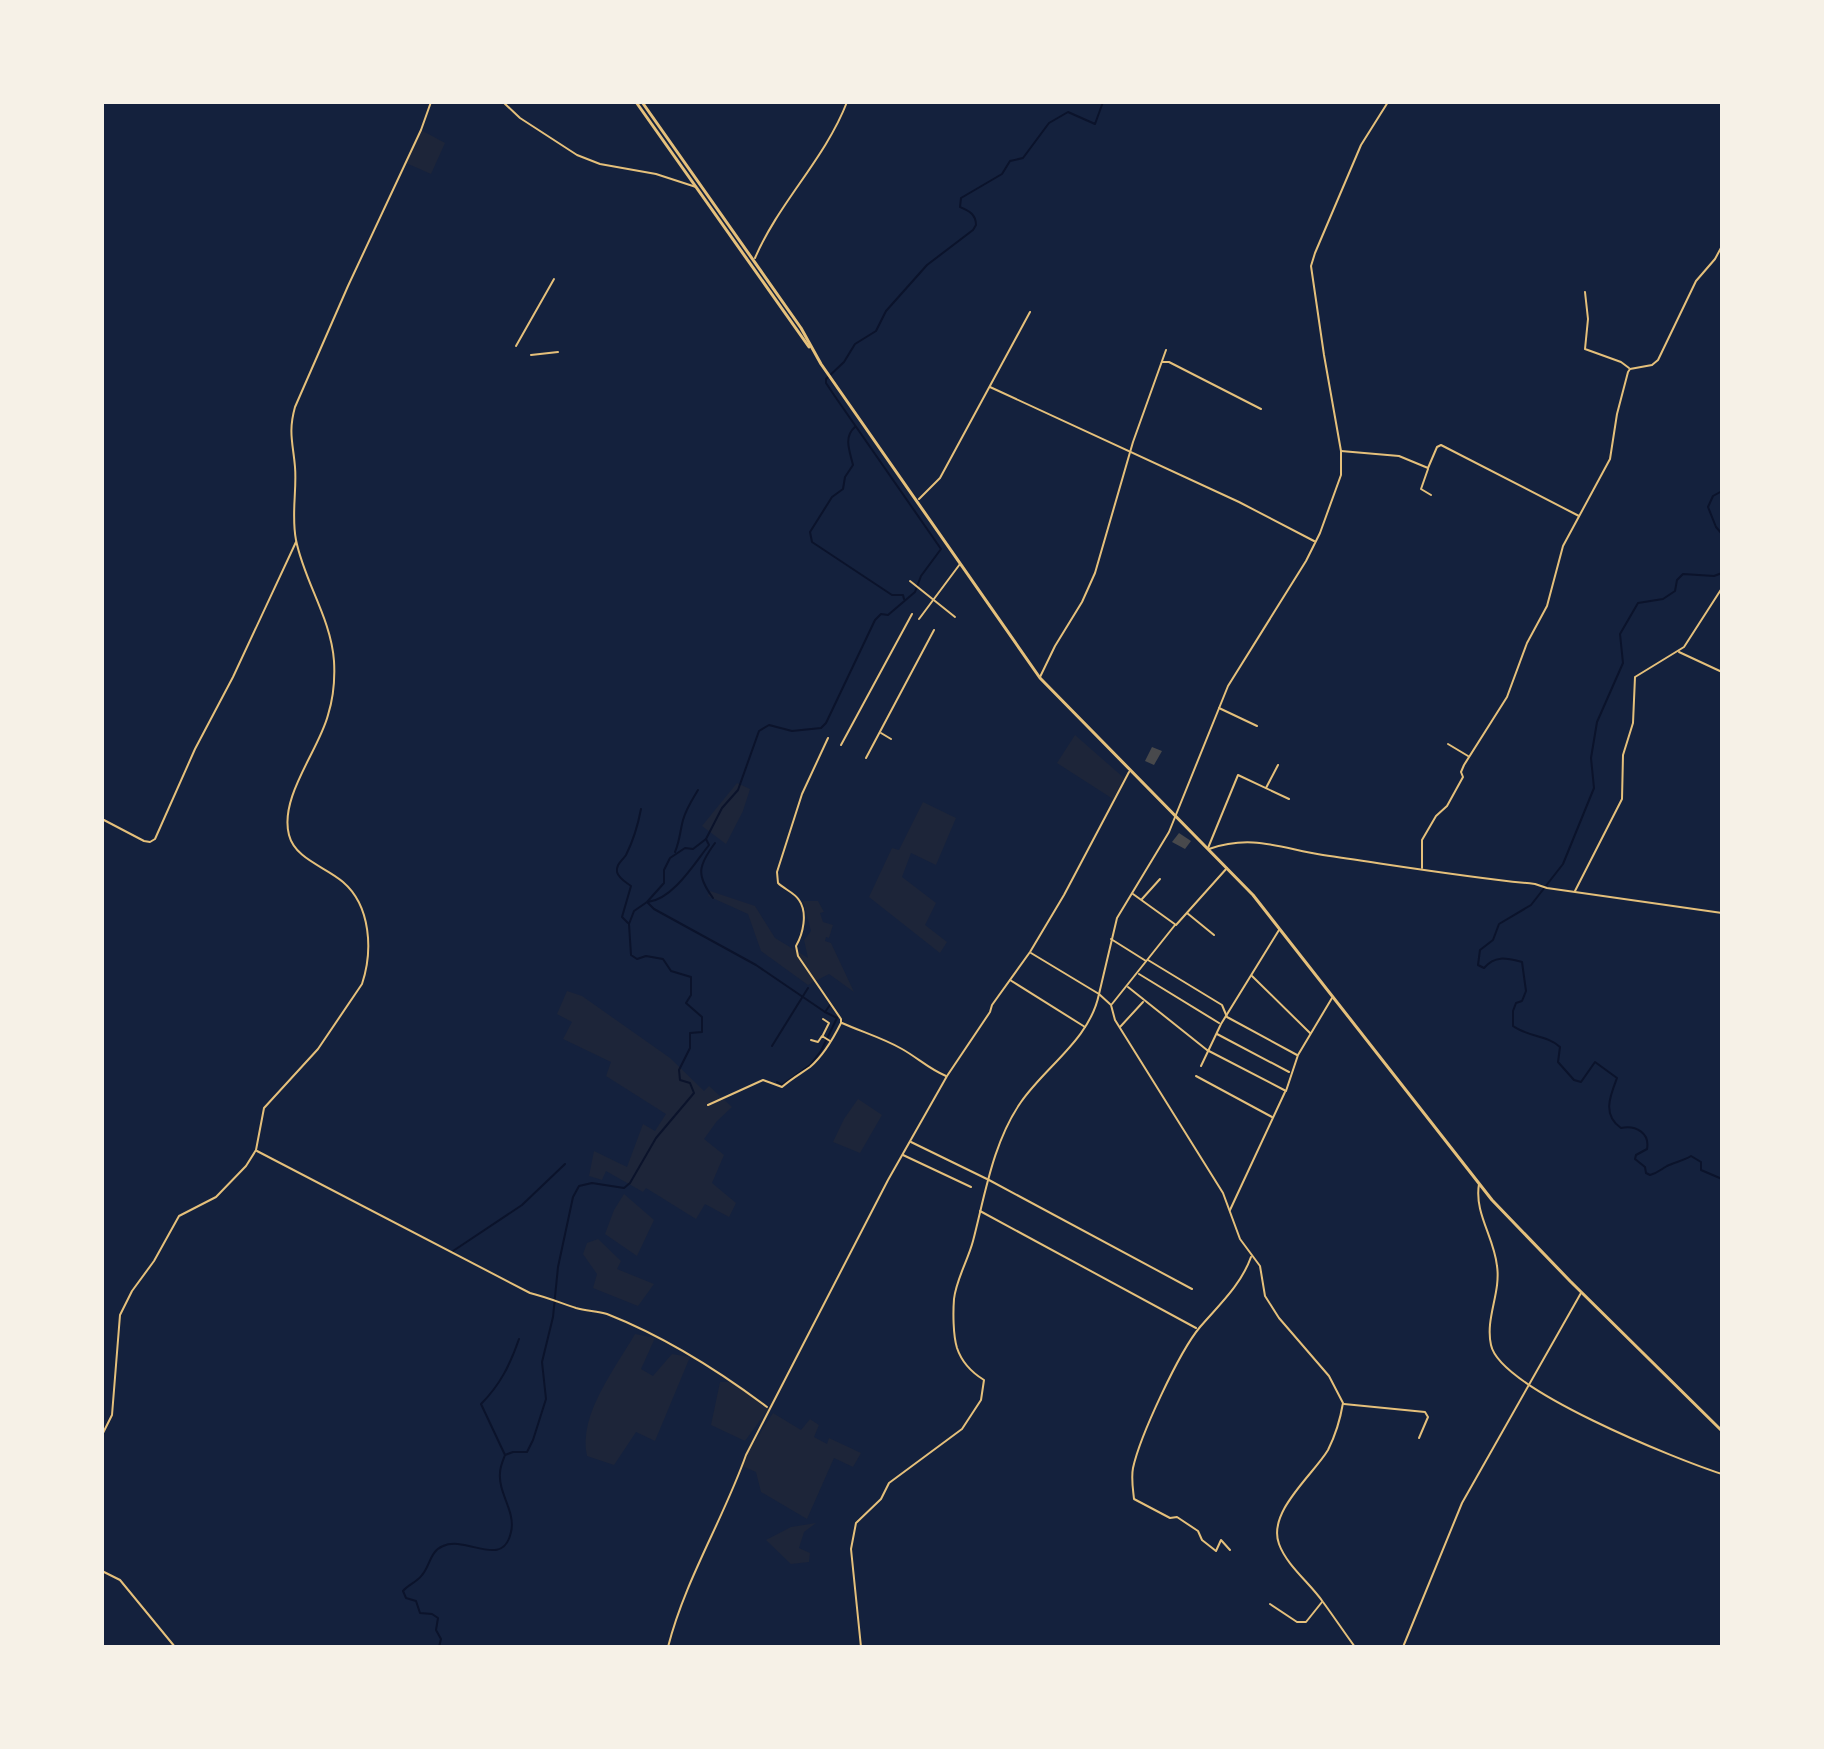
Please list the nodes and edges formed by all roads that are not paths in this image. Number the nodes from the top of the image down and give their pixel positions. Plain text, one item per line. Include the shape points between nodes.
1 (431, 102) edge
2 (503, 102) edge
3 (636, 102) edge
4 (642, 102) edge
5 (847, 102) edge
6 (1388, 102) edge
7 (701, 186) junction
8 (695, 187) junction
9 (1722, 246) edge
10 (754, 259) junction
11 (554, 279) dead end
12 (1585, 292) dead end
13 (1030, 312) dead end
14 (516, 346) dead end
15 (1166, 350) dead end
16 (558, 352) dead end
17 (814, 352) junction
18 (531, 355) dead end
19 (1160, 362) junction
20 (1630, 369) junction
21 (990, 387) junction
22 (1261, 409) dead end
23 (1341, 451) junction
24 (1129, 452) junction
25 (1428, 468) junction
26 (1431, 495) dead end
27 (918, 500) junction
28 (1580, 517) junction
29 (296, 541) junction
30 (1316, 542) junction
31 (961, 563) junction
32 (910, 581) dead end
33 (1722, 588) edge
34 (933, 600) junction
35 (912, 614) dead end
36 (955, 617) dead end
37 (919, 619) dead end
38 (934, 630) dead end
39 (1678, 652) junction
40 (1722, 672) edge
41 (1040, 678) junction
42 (1219, 708) junction
43 (1257, 726) dead end
44 (880, 732) junction
45 (828, 738) dead end
46 (891, 739) dead end
47 (1448, 744) dead end
48 (841, 745) dead end
49 (1469, 757) junction
50 (866, 758) dead end
51 (1278, 765) dead end
52 (1130, 771) junction
53 (1266, 788) junction
54 (1289, 799) dead end
55 (1176, 817) junction
56 (102, 819) edge
57 (1208, 850) junction
58 (1227, 868) junction
59 (1422, 868) junction
60 (1160, 879) dead end
61 (1575, 891) junction
62 (1132, 893) junction
63 (1141, 900) junction
64 (1186, 913) junction
65 (1722, 913) edge
66 (1176, 925) junction
67 (1280, 929) junction
68 (1214, 935) dead end
69 (1111, 939) junction
70 (1030, 952) junction
71 (1148, 960) junction
72 (1138, 973) junction
73 (1252, 976) junction
74 (1010, 980) junction
75 (1128, 987) junction
76 (1099, 994) junction
77 (1333, 997) junction
78 (1144, 1001) junction
79 (1111, 1005) junction
80 (1227, 1017) junction
81 (823, 1019) dead end
82 (841, 1023) junction
83 (1221, 1024) junction
84 (1086, 1027) junction
85 (1120, 1027) junction
86 (1216, 1034) junction
87 (1311, 1034) junction
88 (822, 1036) junction
89 (811, 1040) dead end
90 (831, 1042) junction
91 (1207, 1050) junction
92 (1298, 1055) junction
93 (1201, 1066) dead end
94 (1291, 1073) junction
95 (947, 1076) junction
96 (1196, 1076) dead end
97 (1286, 1091) junction
98 (708, 1105) dead end
99 (1273, 1118) junction
100 (910, 1141) junction
101 (256, 1150) junction
102 (902, 1155) junction
103 (989, 1180) junction
104 (1479, 1183) junction
105 (971, 1187) dead end
106 (979, 1210) junction
107 (1230, 1210) junction
108 (1251, 1256) junction
109 (1192, 1289) dead end
110 (1581, 1293) junction
111 (1198, 1329) junction
112 (1530, 1385) junction
113 (1343, 1403) junction
114 (769, 1408) junction
115 (1722, 1431) edge
116 (102, 1435) edge
117 (1419, 1438) dead end
118 (1722, 1474) edge
119 (1230, 1550) dead end
120 (102, 1571) edge
121 (1323, 1601) junction
122 (1270, 1604) dead end
123 (175, 1647) edge
124 (668, 1647) edge
125 (861, 1647) edge
126 (1355, 1647) edge
127 (1403, 1647) edge

1 - 29 street via 289,426 296,470
2 - 8 street via 577,155
3 - 8 main road
4 - 7 main road
5 - 10 street via 815,164 789,197
6 - 23 street via 1361,145 1311,266
7 - 8 street
7 - 10 main road
8 - 17 main road
9 - 20 street via 1696,281 1658,360
10 - 17 main road
11 - 14 street
12 - 20 street via 1585,349
13 - 21 street
15 - 19 street
16 - 18 street
17 - 27 main road
19 - 22 street
19 - 24 street
20 - 28 street via 1610,459
21 - 24 street
21 - 27 street via 940,478
23 - 25 street via 1399,456
23 - 30 street via 1341,475
24 - 30 street
24 - 41 street via 1095,573
25 - 26 street via 1421,489
25 - 28 street via 1441,445
27 - 31 main road
28 - 49 street via 1563,546 1547,606 1507,697
29 - 56 street via 155,839 144,841
29 - 101 street via 334,662 328,715 301,774 289,835 301,853 352,891 369,942 362,984 318,1049 264,1108
30 - 42 street
31 - 34 street
31 - 41 main road
32 - 34 street
33 - 39 street
34 - 36 street
34 - 37 street
35 - 48 street
38 - 44 street
39 - 40 street
39 - 61 street via 1635,677 1622,799
41 - 52 main road
42 - 43 street
42 - 55 street
44 - 46 street
44 - 50 street
45 - 82 street via 802,794 777,872 778,883 802,905 798,956
47 - 49 street
49 - 59 street via 1455,792 1422,840
51 - 53 street
52 - 55 main road
52 - 70 street
53 - 54 street
53 - 57 street via 1238,775
55 - 57 main road
55 - 62 street
57 - 58 main road
57 - 59 street via 1242,840
58 - 64 street
58 - 67 main road
59 - 61 street
60 - 63 street
61 - 65 street
62 - 63 street
62 - 69 street
63 - 66 street
64 - 66 street
64 - 68 street
66 - 71 street
67 - 73 street
67 - 77 main road
69 - 71 street
69 - 76 street
70 - 74 street
70 - 76 street
71 - 72 street
71 - 80 street via 1222,1005
72 - 75 street
72 - 83 street
73 - 80 street
73 - 87 street
74 - 84 street
74 - 95 street
75 - 78 street
75 - 79 street
76 - 79 street
76 - 84 street
77 - 87 street
77 - 104 main road
78 - 85 street
78 - 91 street
79 - 85 street
80 - 83 street
80 - 92 street
81 - 88 street via 829,1023
82 - 90 street
82 - 95 street via 907,1051
83 - 86 street
84 - 103 street via 1020,1104
85 - 107 street via 1195,1144
86 - 91 street
86 - 94 street
87 - 92 street
88 - 89 street via 818,1042
88 - 90 street
90 - 98 street via 782,1087 763,1080
91 - 93 street
91 - 97 street
92 - 94 street
94 - 97 street
95 - 100 street
96 - 99 street
97 - 99 street
99 - 107 street
100 - 102 street
100 - 103 street
101 - 114 street via 530,1293 605,1314 665,1343
101 - 116 street via 216,1197 179,1216 132,1291 120,1315 112,1415
102 - 105 street
102 - 114 street
103 - 106 street
103 - 109 street
104 - 110 main road
104 - 112 street via 1476,1200 1498,1268 1491,1348
106 - 111 street
106 - 125 street via 954,1297 956,1346 971,1372 984,1380 984,1390 962,1429 889,1483 881,1499 856,1523 851,1549
107 - 108 street
108 - 111 street via 1220,1306
108 - 113 street via 1260,1266 1265,1296 1329,1376
110 - 112 street
110 - 115 main road
111 - 119 street via 1142,1443 1133,1468 1134,1499 1177,1517 1216,1551 1221,1540
112 - 118 street via 1621,1434
112 - 127 street via 1456,1516
113 - 117 street via 1425,1412 1428,1417
113 - 121 street via 1334,1438 1287,1504 1277,1540
114 - 124 street via 703,1552
120 - 123 street via 120,1580
121 - 122 street via 1306,1622 1297,1622
121 - 126 street

